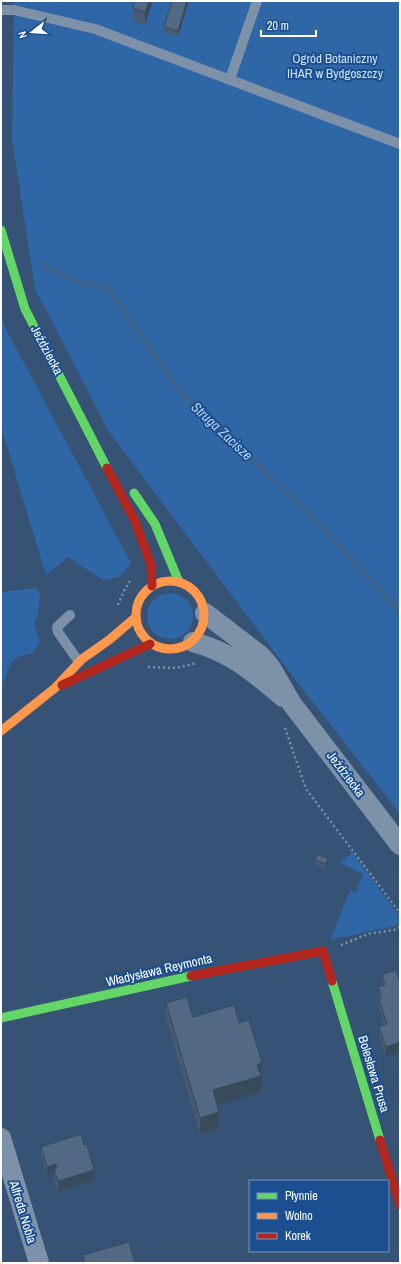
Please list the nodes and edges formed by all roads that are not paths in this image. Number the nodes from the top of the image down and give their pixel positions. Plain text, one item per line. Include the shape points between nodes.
1 (257, 1) edge
2 (1, 10) edge
3 (230, 79) junction
4 (400, 144) edge
5 (1, 230) edge
6 (108, 464) junction
7 (179, 582) junction
8 (152, 586) junction
9 (205, 613) junction
10 (70, 616) dead end
11 (136, 618) junction
12 (193, 642) junction
13 (150, 644) junction
14 (79, 662) junction
15 (55, 688) junction
16 (292, 704) junction
17 (1, 731) edge
18 (400, 845) edge
19 (323, 951) joint
20 (1, 1018) edge
21 (1, 1138) edge
22 (400, 1205) edge
23 (39, 1263) edge

1 - 3 lane
2 - 3 lane via 14,10 95,29
3 - 4 lane
5 - 6 street, Jeździecka via 25,308
6 - 7 street, Jeździecka via 136,494 155,524
6 - 8 street, Jeździecka via 145,545
7 - 8 street via 166,581
7 - 9 street via 196,592
8 - 11 street via 142,595 137,606
9 - 12 street via 203,627
9 - 16 street, Jeździecka via 261,656
10 - 14 lane via 57,627
11 - 13 street via 138,628
11 - 14 street
12 - 13 street via 172,650
12 - 16 street, Jeździecka via 214,647 232,657
13 - 15 street
14 - 15 street
15 - 17 street
16 - 18 street, Jeździecka
19 - 20 street, Władysława Reymonta via 208,972
19 - 22 street, Bolesława Prusa
21 - 23 street, Alfreda Nobla

